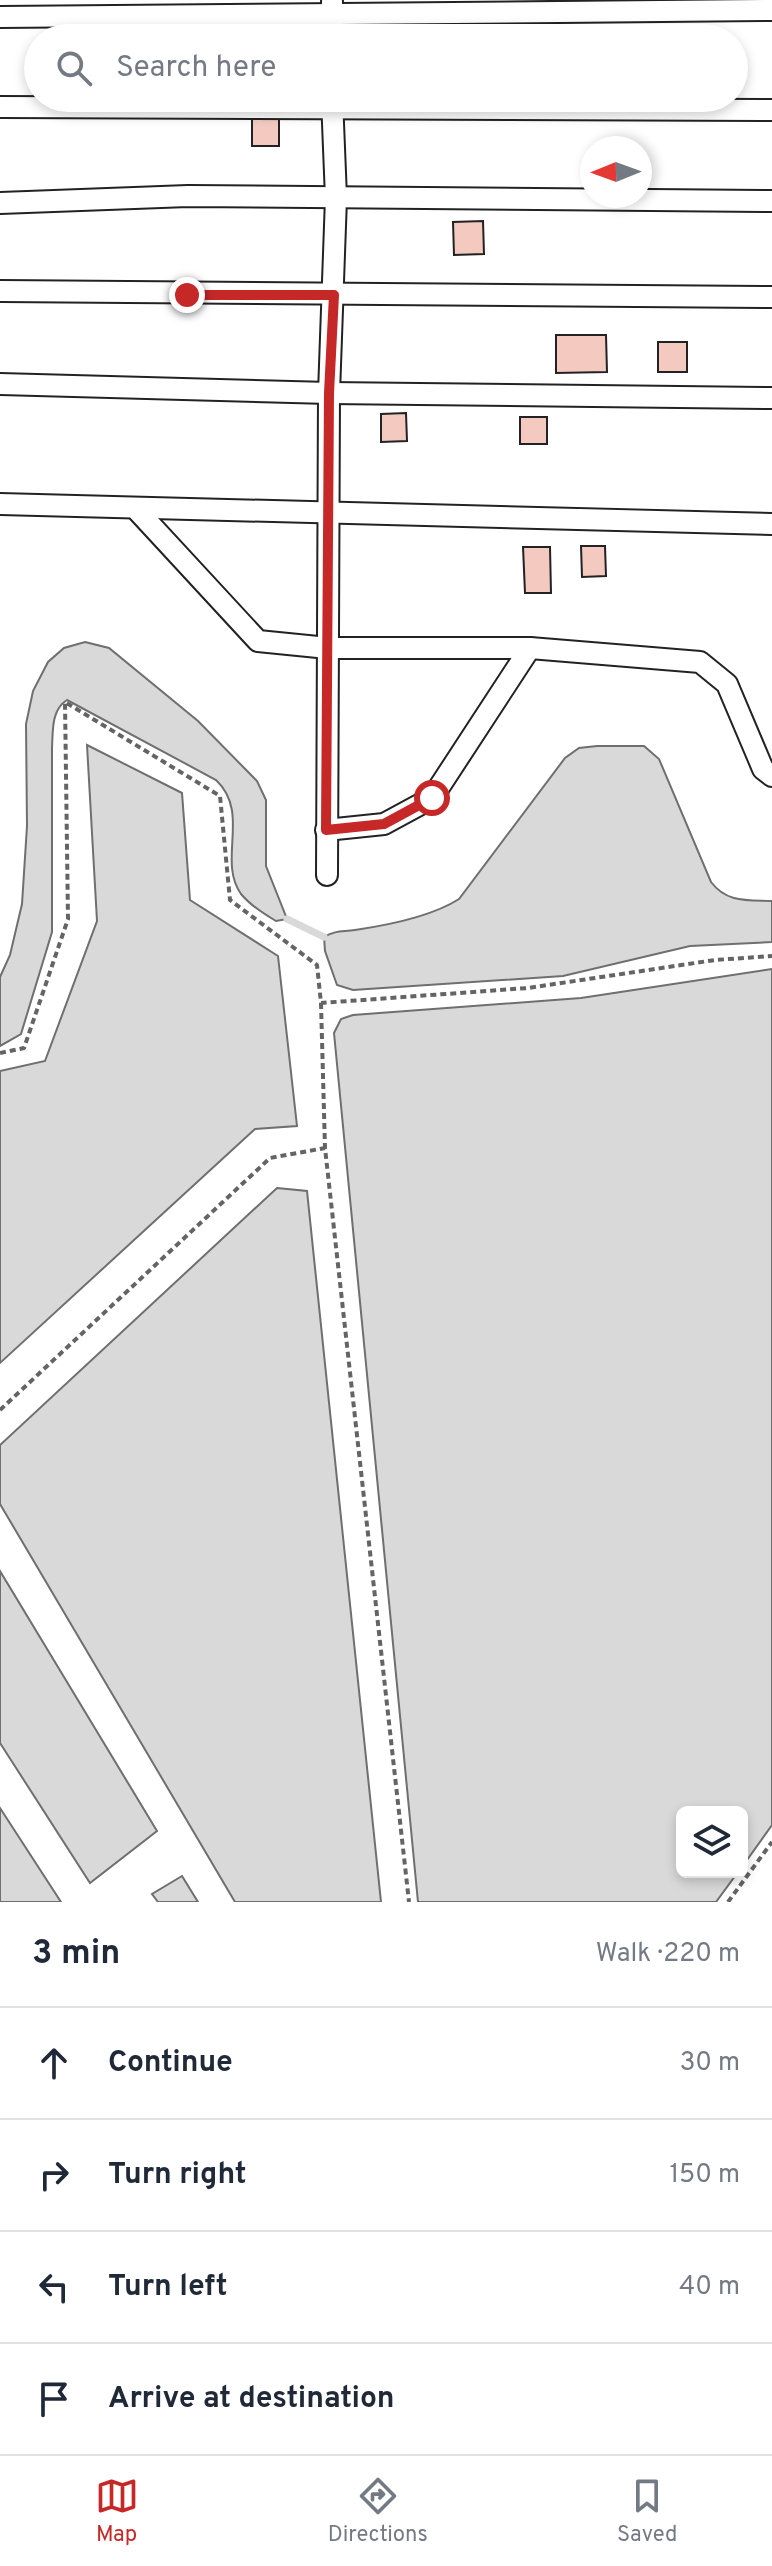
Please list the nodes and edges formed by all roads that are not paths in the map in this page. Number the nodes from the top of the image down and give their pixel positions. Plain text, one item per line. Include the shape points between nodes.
1 (332, 6) edge
2 (772, 10) edge
3 (0, 17) edge
4 (0, 107) edge
5 (24, 107) edge
6 (748, 110) edge
7 (772, 110) edge
8 (332, 112) edge
9 (336, 198) junction
10 (772, 201) edge
11 (0, 203) edge
12 (0, 291) edge
13 (334, 295) junction
14 (772, 297) edge
15 (0, 384) edge
16 (329, 393) junction
17 (772, 398) edge
18 (0, 504) edge
19 (136, 509) junction
20 (329, 514) junction
21 (772, 524) edge
22 (328, 648) junction
23 (530, 648) junction
24 (772, 776) edge
25 (326, 830) junction
26 (327, 875) dead end

1 - 2 street
1 - 3 street
4 - 5 street
6 - 7 street
8 - 9 street
9 - 10 street
9 - 11 street via 188,196
9 - 13 street
12 - 13 street
13 - 14 street
13 - 16 street
15 - 16 street
16 - 17 street
16 - 20 street
18 - 19 street
19 - 20 street
19 - 22 street via 258,641
20 - 21 street
20 - 22 street
22 - 23 street
22 - 25 street
23 - 24 street via 700,662 727,684 763,769
23 - 25 street via 432,798 384,824
25 - 26 street

